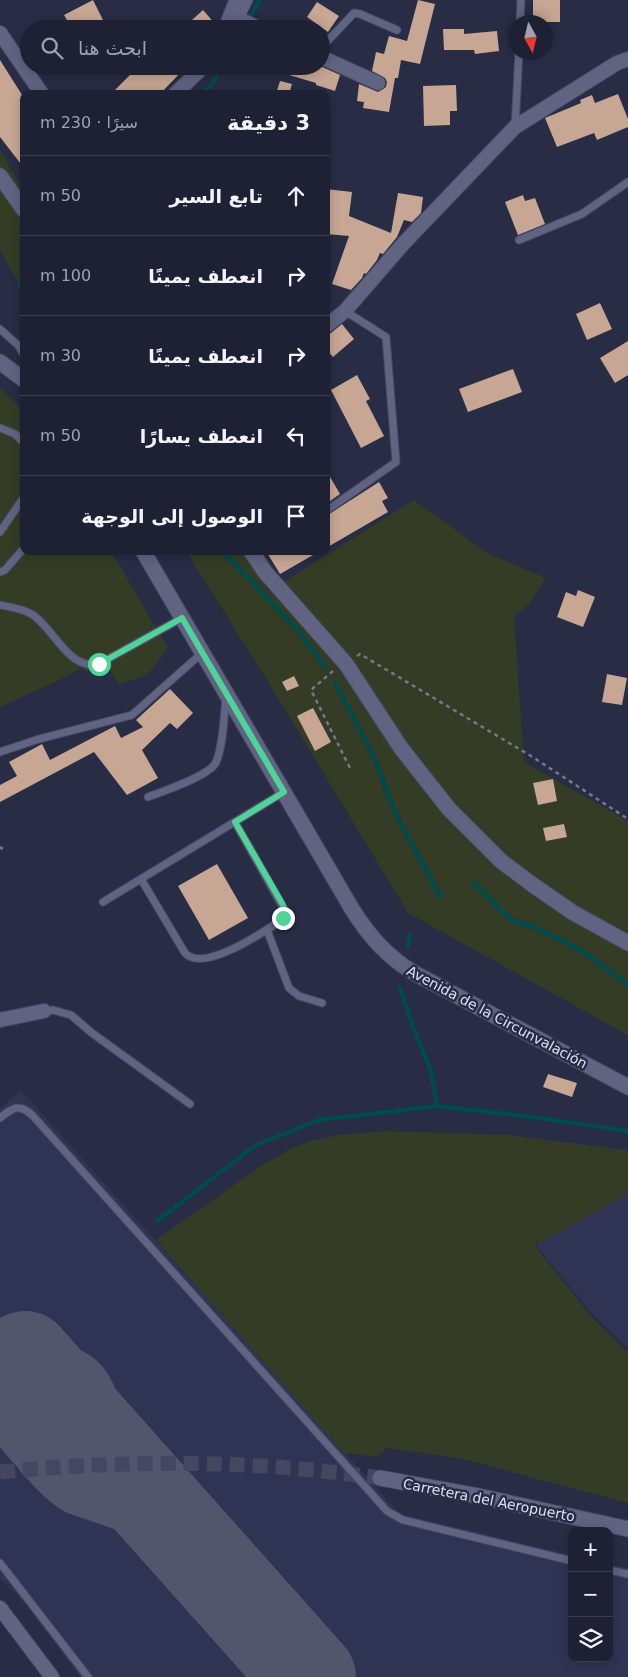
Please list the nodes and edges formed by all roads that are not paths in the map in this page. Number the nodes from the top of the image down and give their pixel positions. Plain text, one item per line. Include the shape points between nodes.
1 (249, 0) edge
2 (521, 0) edge
3 (235, 8) edge
4 (520, 15) edge
5 (229, 20) edge
6 (249, 20) edge
7 (397, 30) dead end
8 (0, 33) edge
9 (330, 38) edge
10 (628, 59) edge
11 (518, 60) edge
12 (330, 61) edge
13 (20, 62) edge
14 (29, 75) edge
15 (195, 75) edge
16 (378, 83) dead end
17 (39, 90) edge
18 (179, 90) edge
19 (514, 127) junction
20 (0, 176) edge
21 (628, 182) edge
22 (20, 204) edge
23 (519, 240) dead end
24 (345, 311) junction
25 (330, 323) edge
26 (0, 329) edge
27 (20, 348) edge
28 (0, 362) edge
29 (20, 377) edge
30 (0, 428) edge
31 (20, 438) edge
32 (20, 503) edge
33 (330, 508) edge
34 (0, 532) edge
35 (20, 553) edge
36 (145, 555) edge
37 (257, 555) edge
38 (0, 572) edge
39 (0, 605) edge
40 (182, 618) junction
41 (202, 653) junction
42 (226, 694) junction
43 (0, 752) edge
44 (284, 792) junction
45 (148, 797) dead end
46 (235, 822) junction
47 (141, 879) junction
48 (103, 902) dead end
49 (268, 930) junction
50 (628, 943) edge
51 (322, 1003) dead end
52 (44, 1011) joint
53 (0, 1019) edge
54 (628, 1087) edge
55 (190, 1104) dead end
56 (0, 1118) edge
57 (380, 1478) tunnel mouth
58 (628, 1529) edge
59 (568, 1560) edge
60 (0, 1563) edge
61 (613, 1571) edge
62 (628, 1574) edge
63 (0, 1608) edge
64 (52, 1677) edge
65 (88, 1677) edge

1 - 3 lane
2 - 4 lane
3 - 5 street
3 - 6 street
7 - 9 lane via 354,13
8 - 13 street
10 - 19 street
11 - 19 lane
12 - 16 street
14 - 17 street
15 - 18 street
19 - 24 street
20 - 22 main road
21 - 23 lane via 582,214
24 - 25 street
24 - 33 lane via 386,336 396,462
26 - 27 lane
28 - 29 main road
30 - 31 lane
32 - 34 lane
35 - 38 lane
36 - 40 main road, Avenida de la Circunvalación
37 - 50 main road via 265,572 449,809 469,830 533,885 572,912
39 - 40 lane via 36,616 77,661 85,665 99,664
40 - 41 main road, Avenida de la Circunvalación
41 - 42 main road, Avenida de la Circunvalación
41 - 43 lane via 132,715
42 - 44 main road, Avenida de la Circunvalación
42 - 45 lane via 215,764 204,773
44 - 46 lane
44 - 54 main road, Avenida de la Circunvalación via 364,928 391,958
46 - 47 lane
46 - 49 lane via 284,909 283,918
47 - 48 lane
47 - 49 lane via 185,953 192,959 226,952
49 - 51 lane via 289,988 299,996
52 - 53 street
52 - 55 lane via 71,1015
56 - 59 lane via 11,1109 19,1108 33,1116 387,1511 404,1520
57 - 58 main road, Carretera del Aeropuerto
60 - 65 lane
61 - 62 lane
63 - 64 street

